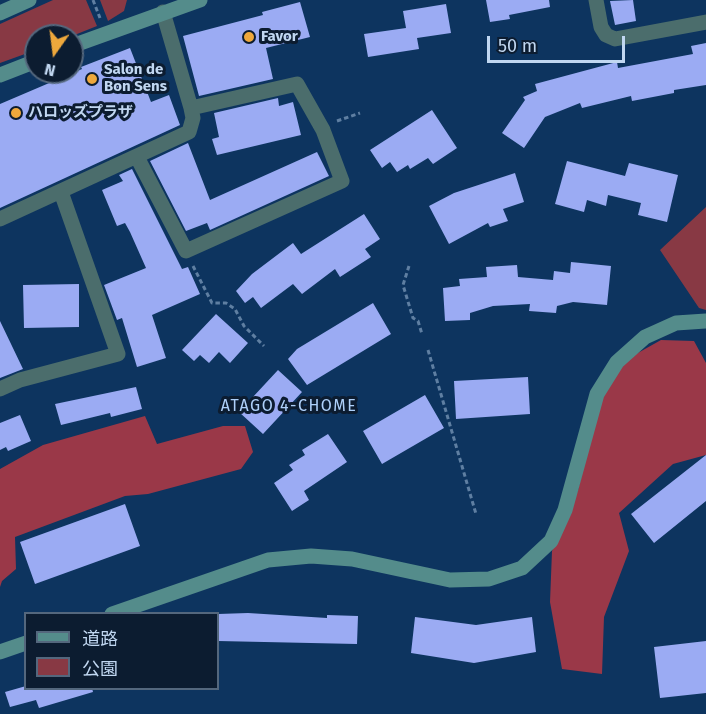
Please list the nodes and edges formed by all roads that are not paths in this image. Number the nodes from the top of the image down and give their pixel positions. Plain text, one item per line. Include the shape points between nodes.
1 (29, 0) edge
2 (200, 0) edge
3 (596, 0) edge
4 (161, 4) edge
5 (0, 13) edge
6 (706, 22) edge
7 (84, 40) edge
8 (24, 66) edge
9 (0, 75) edge
10 (191, 108) junction
11 (137, 157) junction
12 (61, 192) junction
13 (0, 219) edge
14 (706, 321) edge
15 (0, 389) edge
16 (118, 612) edge
17 (24, 644) edge
18 (0, 652) edge

1 - 5 street
2 - 4 street
3 - 6 street via 601,27 615,39
4 - 7 street
4 - 10 street
8 - 9 street
10 - 11 street via 189,132
10 - 11 street via 297,84 323,130 342,181 186,251
11 - 12 street
12 - 13 street
12 - 15 street via 118,354
14 - 16 street via 676,323 645,337 616,362 597,394 565,510 551,541 522,567 489,579 450,580 352,559 312,556 268,560
17 - 18 street

